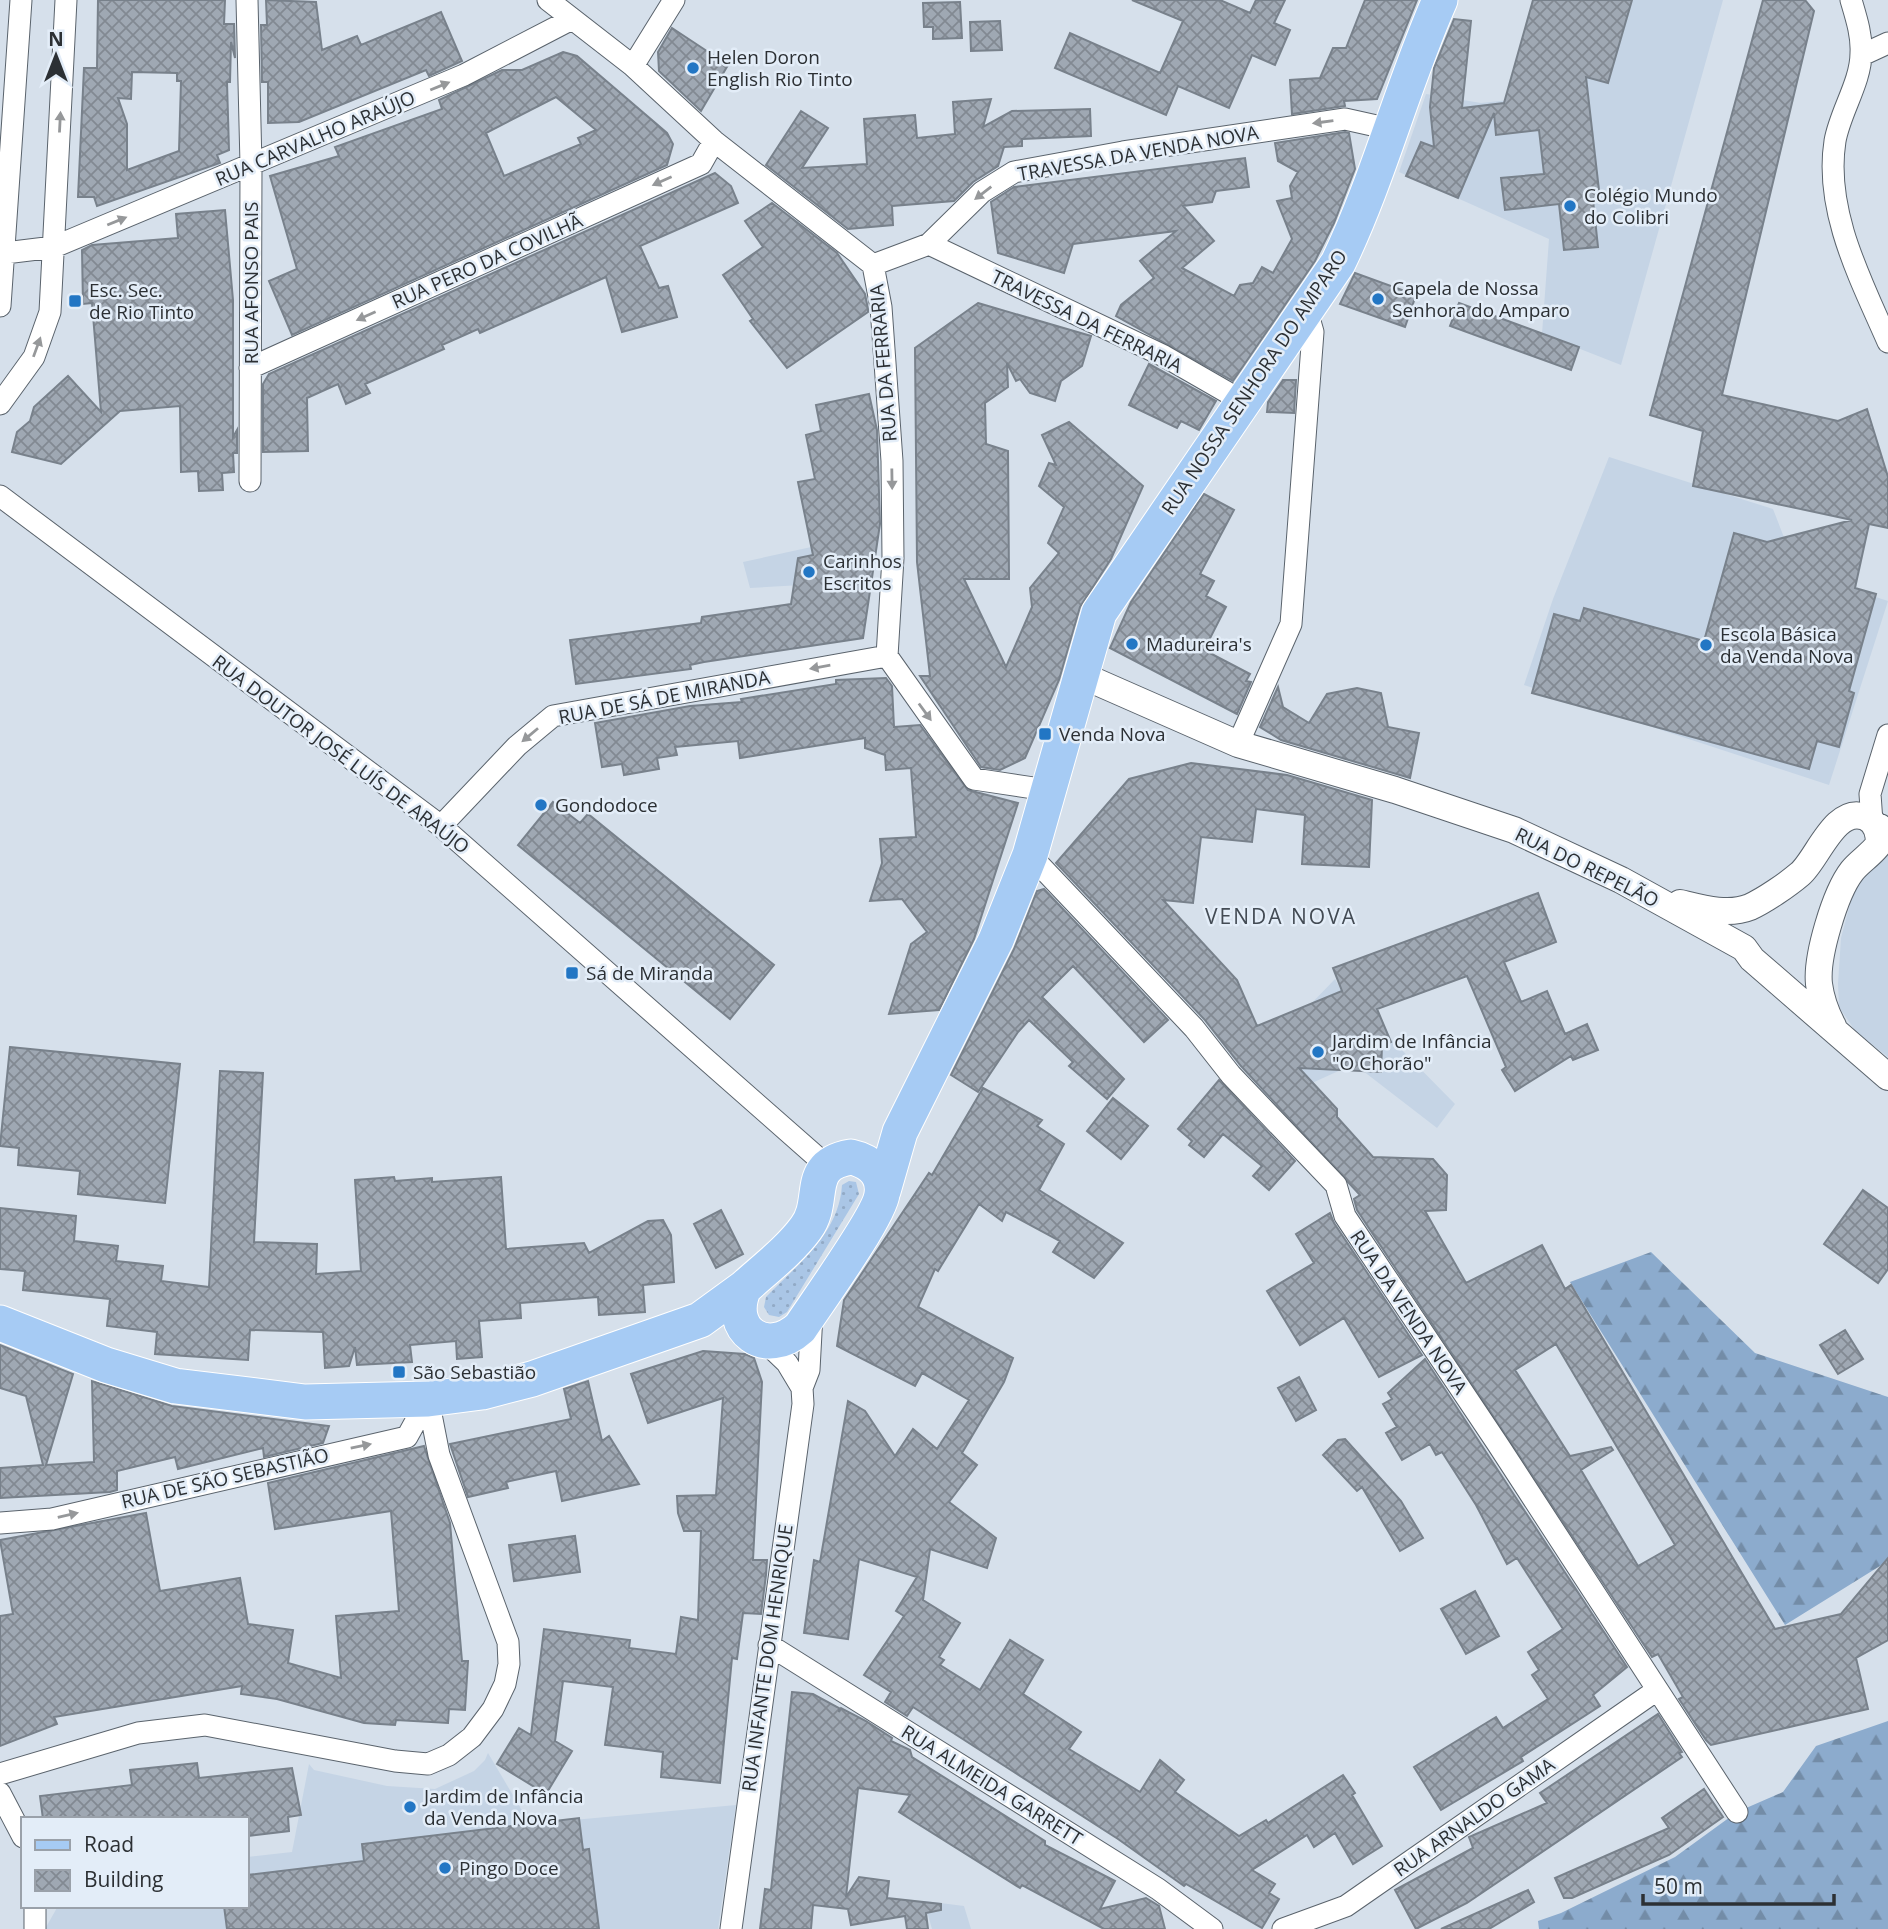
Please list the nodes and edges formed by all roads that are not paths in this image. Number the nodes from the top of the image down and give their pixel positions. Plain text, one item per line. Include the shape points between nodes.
1 (21, 0) edge
2 (66, 0) edge
3 (247, 0) edge
4 (548, 0) edge
5 (674, 0) edge
6 (1440, 0) edge
7 (1851, 0) edge
8 (572, 19) junction
9 (1888, 43) edge
10 (1862, 55) junction
11 (633, 66) junction
12 (1390, 129) junction
13 (714, 141) junction
14 (251, 165) junction
15 (929, 244) junction
16 (54, 247) junction
17 (5, 253) junction
18 (873, 265) junction
19 (0, 306) edge
20 (1307, 311) junction
21 (1888, 342) edge
22 (250, 368) junction
23 (1244, 402) junction
24 (0, 404) edge
25 (250, 481) dead end
26 (0, 496) edge
27 (887, 656) junction
28 (1081, 675) junction
29 (1888, 735) edge
30 (1238, 744) junction
31 (1881, 767) edge
32 (1047, 790) junction
33 (1837, 824) junction
34 (441, 826) junction
35 (1882, 833) edge
36 (1030, 855) junction
37 (1645, 892) junction
38 (1750, 907) junction
39 (1744, 948) junction
40 (1822, 955) junction
41 (1773, 975) junction
42 (1836, 1032) junction
43 (1888, 1077) edge
44 (900, 1132) junction
45 (839, 1162) junction
46 (883, 1191) junction
47 (744, 1288) junction
48 (813, 1308) junction
49 (700, 1320) junction
50 (0, 1322) edge
51 (754, 1334) junction
52 (802, 1388) junction
53 (428, 1399) junction
54 (0, 1523) edge
55 (769, 1645) junction
56 (1657, 1690) junction
57 (0, 1774) edge
58 (0, 1793) edge
59 (1737, 1812) dead end
60 (21, 1833) edge
61 (35, 1908) edge
62 (35, 1929) edge
63 (731, 1929) edge
64 (1212, 1929) edge
65 (1283, 1929) edge

1 - 17 street
16 -> 2 street
3 - 14 street, RUA AFONSO PAIS
4 - 8 street, RUA DA FERRARIA
5 - 11 street
6 - 12 main road, RUA NOSSA SENHORA DO AMPARO
7 - 10 street
8 - 11 street, RUA DA FERRARIA
14 -> 8 street, RUA CARVALHO ARAÚJO via 464,75
9 - 10 street
10 - 21 street via 1835,141 1835,185 1847,248
11 - 13 street, RUA DA FERRARIA
12 -> 15 street, TRAVESSA DA VENDA NOVA via 1345,119 1014,173 982,192
12 - 20 main road, RUA NOSSA SENHORA DO AMPARO via 1362,214
13 - 18 street, RUA DA FERRARIA
13 -> 22 street, RUA PERO DA COVILHÃ via 701,164
16 -> 14 street, RUA CARVALHO ARAÚJO
14 - 22 street, RUA AFONSO PAIS
15 - 18 street, TRAVESSA DA VENDA NOVA
15 - 23 street, TRAVESSA DA FERRARIA via 1164,356
16 - 17 street, RUA CARVALHO ARAÚJO
24 -> 16 street via 34,357 50,312
17 - 19 street
18 -> 27 street, RUA DA FERRARIA via 881,307 892,461
20 - 23 main road, RUA NOSSA SENHORA DO AMPARO
20 - 30 street via 1313,332 1291,624
22 - 25 street, RUA AFONSO PAIS
23 - 28 main road, RUA NOSSA SENHORA DO AMPARO via 1099,612
26 - 34 street, RUA DOUTOR JOSÉ LUÍS DE ARAÚJO
27 -> 32 street via 974,779
27 -> 34 street, RUA DE SÁ DE MIRANDA via 553,716 517,746
28 - 30 street, RUA DO REPELÃO
28 - 32 main road, RUA NOSSA SENHORA DO AMPARO
29 - 31 street
30 - 37 street, RUA DO REPELÃO via 1514,831
31 - 33 street
31 - 35 street via 1870,794
32 - 36 main road, RUA NOSSA SENHORA DO AMPARO
33 - 35 street via 1864,816
33 - 38 street via 1801,874
34 - 45 street, RUA DOUTOR JOSÉ LUÍS DE ARAÚJO
35 - 40 street via 1835,900
36 - 44 main road, RUA NOSSA SENHORA DO AMPARO via 996,940
36 - 56 street, RUA DA VENDA NOVA via 1336,1185 1345,1216
37 - 38 street via 1714,910
37 - 39 street, RUA DO REPELÃO
38 - 39 street via 1742,919
39 - 41 street, RUA DO REPELÃO
40 - 41 street via 1806,973 1783,978
40 - 42 street via 1818,982
41 - 42 street, RUA DO REPELÃO
42 - 43 street, RUA DO REPELÃO
44 - 45 main road
44 - 46 main road, RUA NOSSA SENHORA DO AMPARO
45 - 46 main road via 863,1160 881,1178
45 - 47 main road via 820,1177 807,1227
46 - 48 main road, RUA NOSSA SENHORA DO AMPARO via 880,1204
47 - 49 main road
47 - 51 main road via 738,1313
48 - 51 main road, RUA NOSSA SENHORA DO AMPARO via 790,1337 778,1342
48 - 52 street, RUA INFANTE DOM HENRIQUE via 809,1370
49 - 51 main road
49 - 53 main road via 532,1379
50 - 53 main road via 106,1365 175,1386 304,1402
51 - 52 street via 787,1363
52 - 55 street, RUA INFANTE DOM HENRIQUE
54 -> 53 street, RUA DE SÃO SEBASTIÃO via 52,1519 407,1437
53 - 57 street via 439,1455 508,1642 505,1684 472,1737 429,1764 205,1726 138,1733
55 - 63 street, RUA INFANTE DOM HENRIQUE
55 - 64 street, RUA ALMEIDA GARRETT via 1158,1889
56 - 59 street, RUA DA VENDA NOVA
56 - 65 street, RUA ARNALDO GAMA via 1346,1906
58 - 60 street
61 - 62 street

